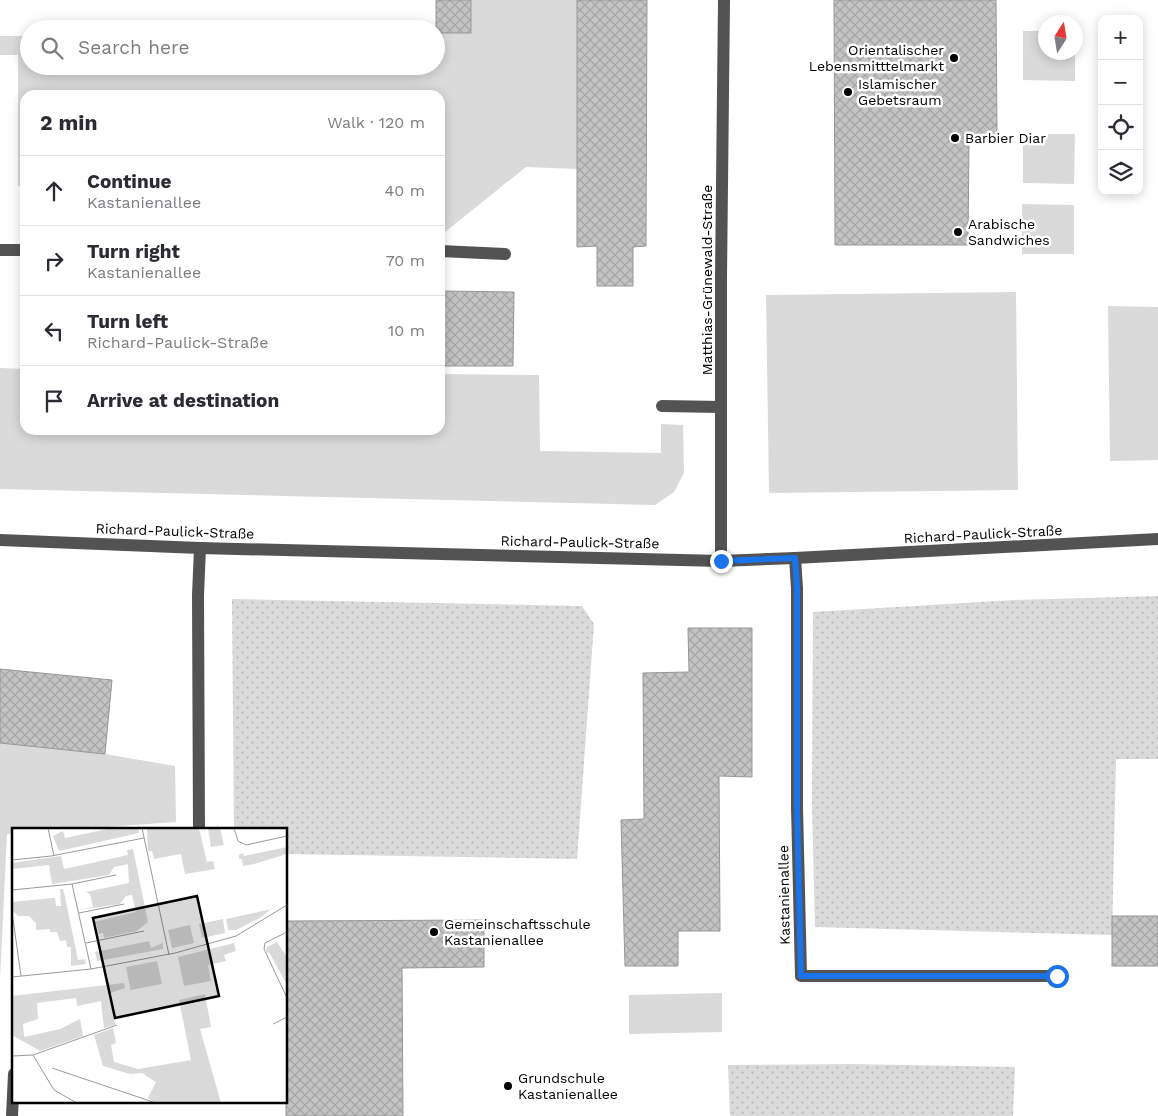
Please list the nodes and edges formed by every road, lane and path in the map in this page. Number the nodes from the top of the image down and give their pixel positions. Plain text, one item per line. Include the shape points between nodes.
1 (724, 0) edge
2 (0, 250) edge
3 (20, 250) edge
4 (445, 251) edge
5 (505, 254) dead end
6 (662, 406) dead end
7 (721, 407) junction
8 (1158, 539) edge
9 (0, 540) edge
10 (200, 548) junction
11 (795, 558) junction
12 (721, 561) junction
13 (199, 828) edge
14 (1057, 976) dead end

1 - 7 street, Matthias-Grünewald-Straße
2 - 3 street
4 - 5 street
6 - 7 street
7 - 12 street, Matthias-Grünewald-Straße
8 - 11 street, Richard-Paulick-Straße
9 - 10 street, Richard-Paulick-Straße
10 - 12 street, Richard-Paulick-Straße
10 - 13 street
11 - 12 street, Richard-Paulick-Straße
11 - 14 street, Kastanienallee via 801,976

